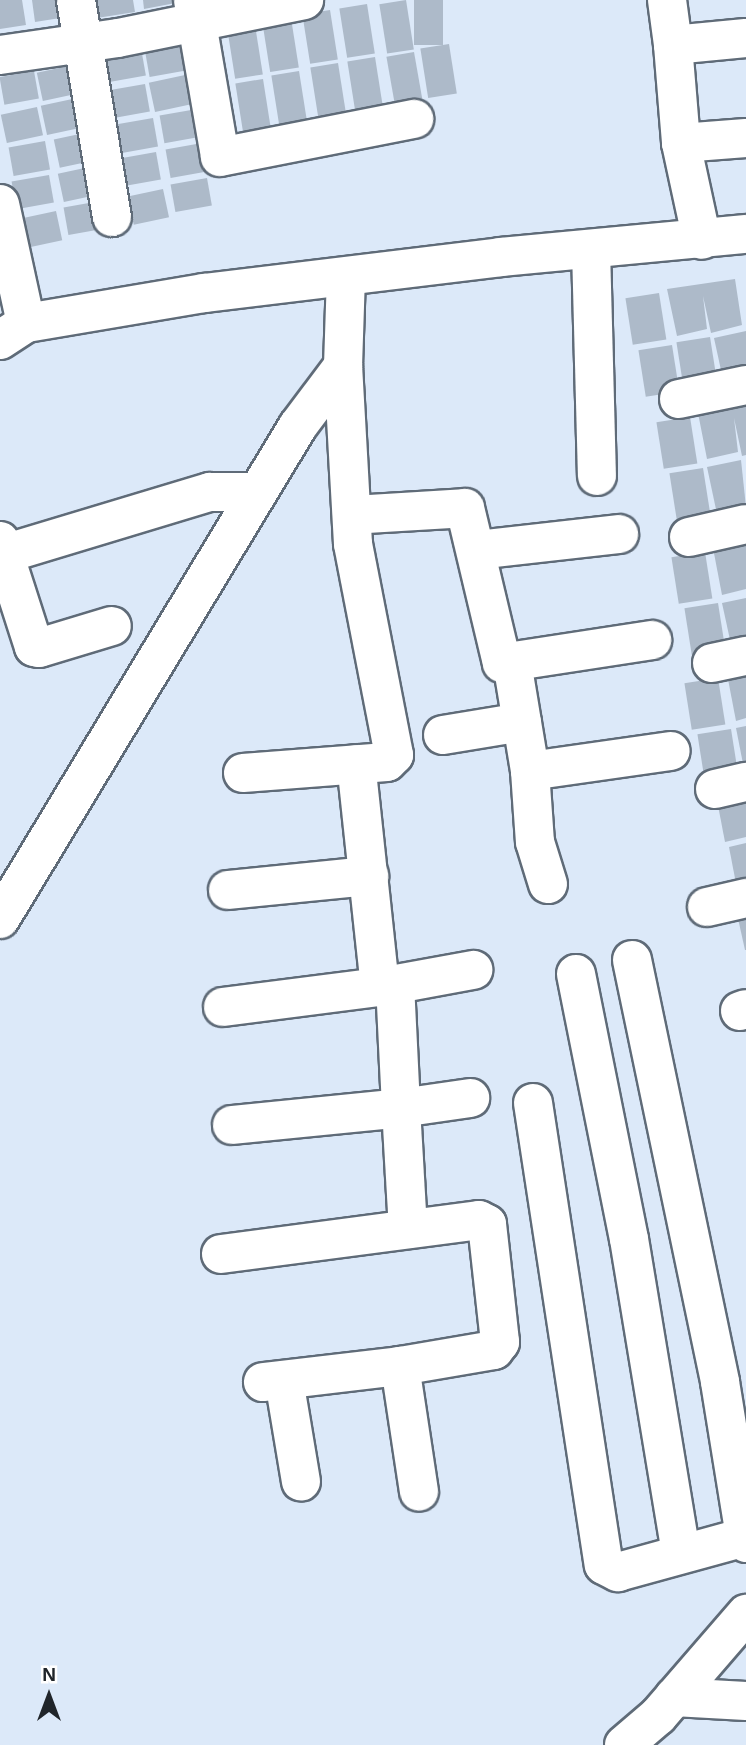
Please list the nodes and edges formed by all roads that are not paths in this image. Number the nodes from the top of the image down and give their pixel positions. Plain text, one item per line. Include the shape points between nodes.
1 (76, 0) edge
2 (304, 0) edge
3 (667, 0) edge
4 (195, 11) edge
5 (746, 38) edge
6 (83, 43) junction
7 (673, 45) junction
8 (0, 55) edge
9 (415, 119) dead end
10 (746, 138) edge
11 (681, 143) junction
12 (0, 204) edge
13 (112, 218) dead end
14 (746, 234) edge
15 (702, 240) junction
16 (591, 249) junction
17 (346, 277) junction
18 (13, 332) edge
19 (343, 366) junction
20 (746, 386) edge
21 (679, 399) dead end
22 (597, 476) dead end
23 (258, 492) junction
24 (352, 515) junction
25 (746, 524) edge
26 (619, 534) dead end
27 (689, 537) dead end
28 (2, 547) edge
29 (477, 550) junction
30 (112, 626) dead end
31 (652, 640) dead end
32 (512, 662) junction
33 (522, 722) junction
34 (443, 735) dead end
35 (671, 751) dead end
36 (356, 764) junction
37 (530, 771) junction
38 (243, 773) dead end
39 (369, 876) junction
40 (548, 884) dead end
41 (228, 890) dead end
42 (746, 898) edge
43 (707, 907) dead end
44 (0, 919) edge
45 (632, 960) dead end
46 (473, 970) dead end
47 (576, 974) dead end
48 (387, 986) junction
49 (223, 1007) dead end
50 (470, 1098) dead end
51 (533, 1103) dead end
52 (401, 1108) junction
53 (232, 1125) dead end
54 (408, 1229) junction
55 (221, 1254) dead end
56 (400, 1366) junction
57 (301, 1482) dead end
58 (419, 1492) dead end
59 (746, 1540) edge
60 (681, 1554) junction
61 (746, 1614) edge
62 (674, 1697) junction
63 (746, 1701) edge
64 (624, 1745) edge

1 - 6 street
2 - 4 street
3 - 7 street
4 - 6 street
4 - 9 street via 220,157
5 - 7 street
6 - 8 street
6 - 13 street
7 - 11 street
10 - 11 street
11 - 15 street
12 - 18 street
14 - 15 street
15 - 16 street
16 - 17 street
16 - 22 street
17 - 18 street via 204,293
17 - 19 street
19 - 23 street via 298,426
19 - 24 street
20 - 21 street
23 - 28 street via 210,492
23 - 44 street
24 - 29 street via 460,506 468,512
24 - 36 street via 353,544 394,755 387,762
25 - 27 street
26 - 29 street
28 - 30 street via 34,647
29 - 32 street via 502,663
31 - 32 street
32 - 33 street
33 - 34 street
33 - 37 street
35 - 37 street
36 - 38 street
36 - 39 street
37 - 40 street via 535,842
39 - 41 street
39 - 48 street
42 - 43 street
45 - 59 street via 720,1382
46 - 48 street
47 - 60 street via 629,1238
48 - 49 street
48 - 52 street
50 - 52 street
51 - 60 street via 604,1565 618,1572
52 - 53 street
52 - 54 street
54 - 55 street
54 - 56 street via 479,1220 486,1224 500,1342 494,1350
56 - 57 street via 274,1381
56 - 58 street
59 - 60 street
61 - 62 street
62 - 63 street
62 - 64 street

